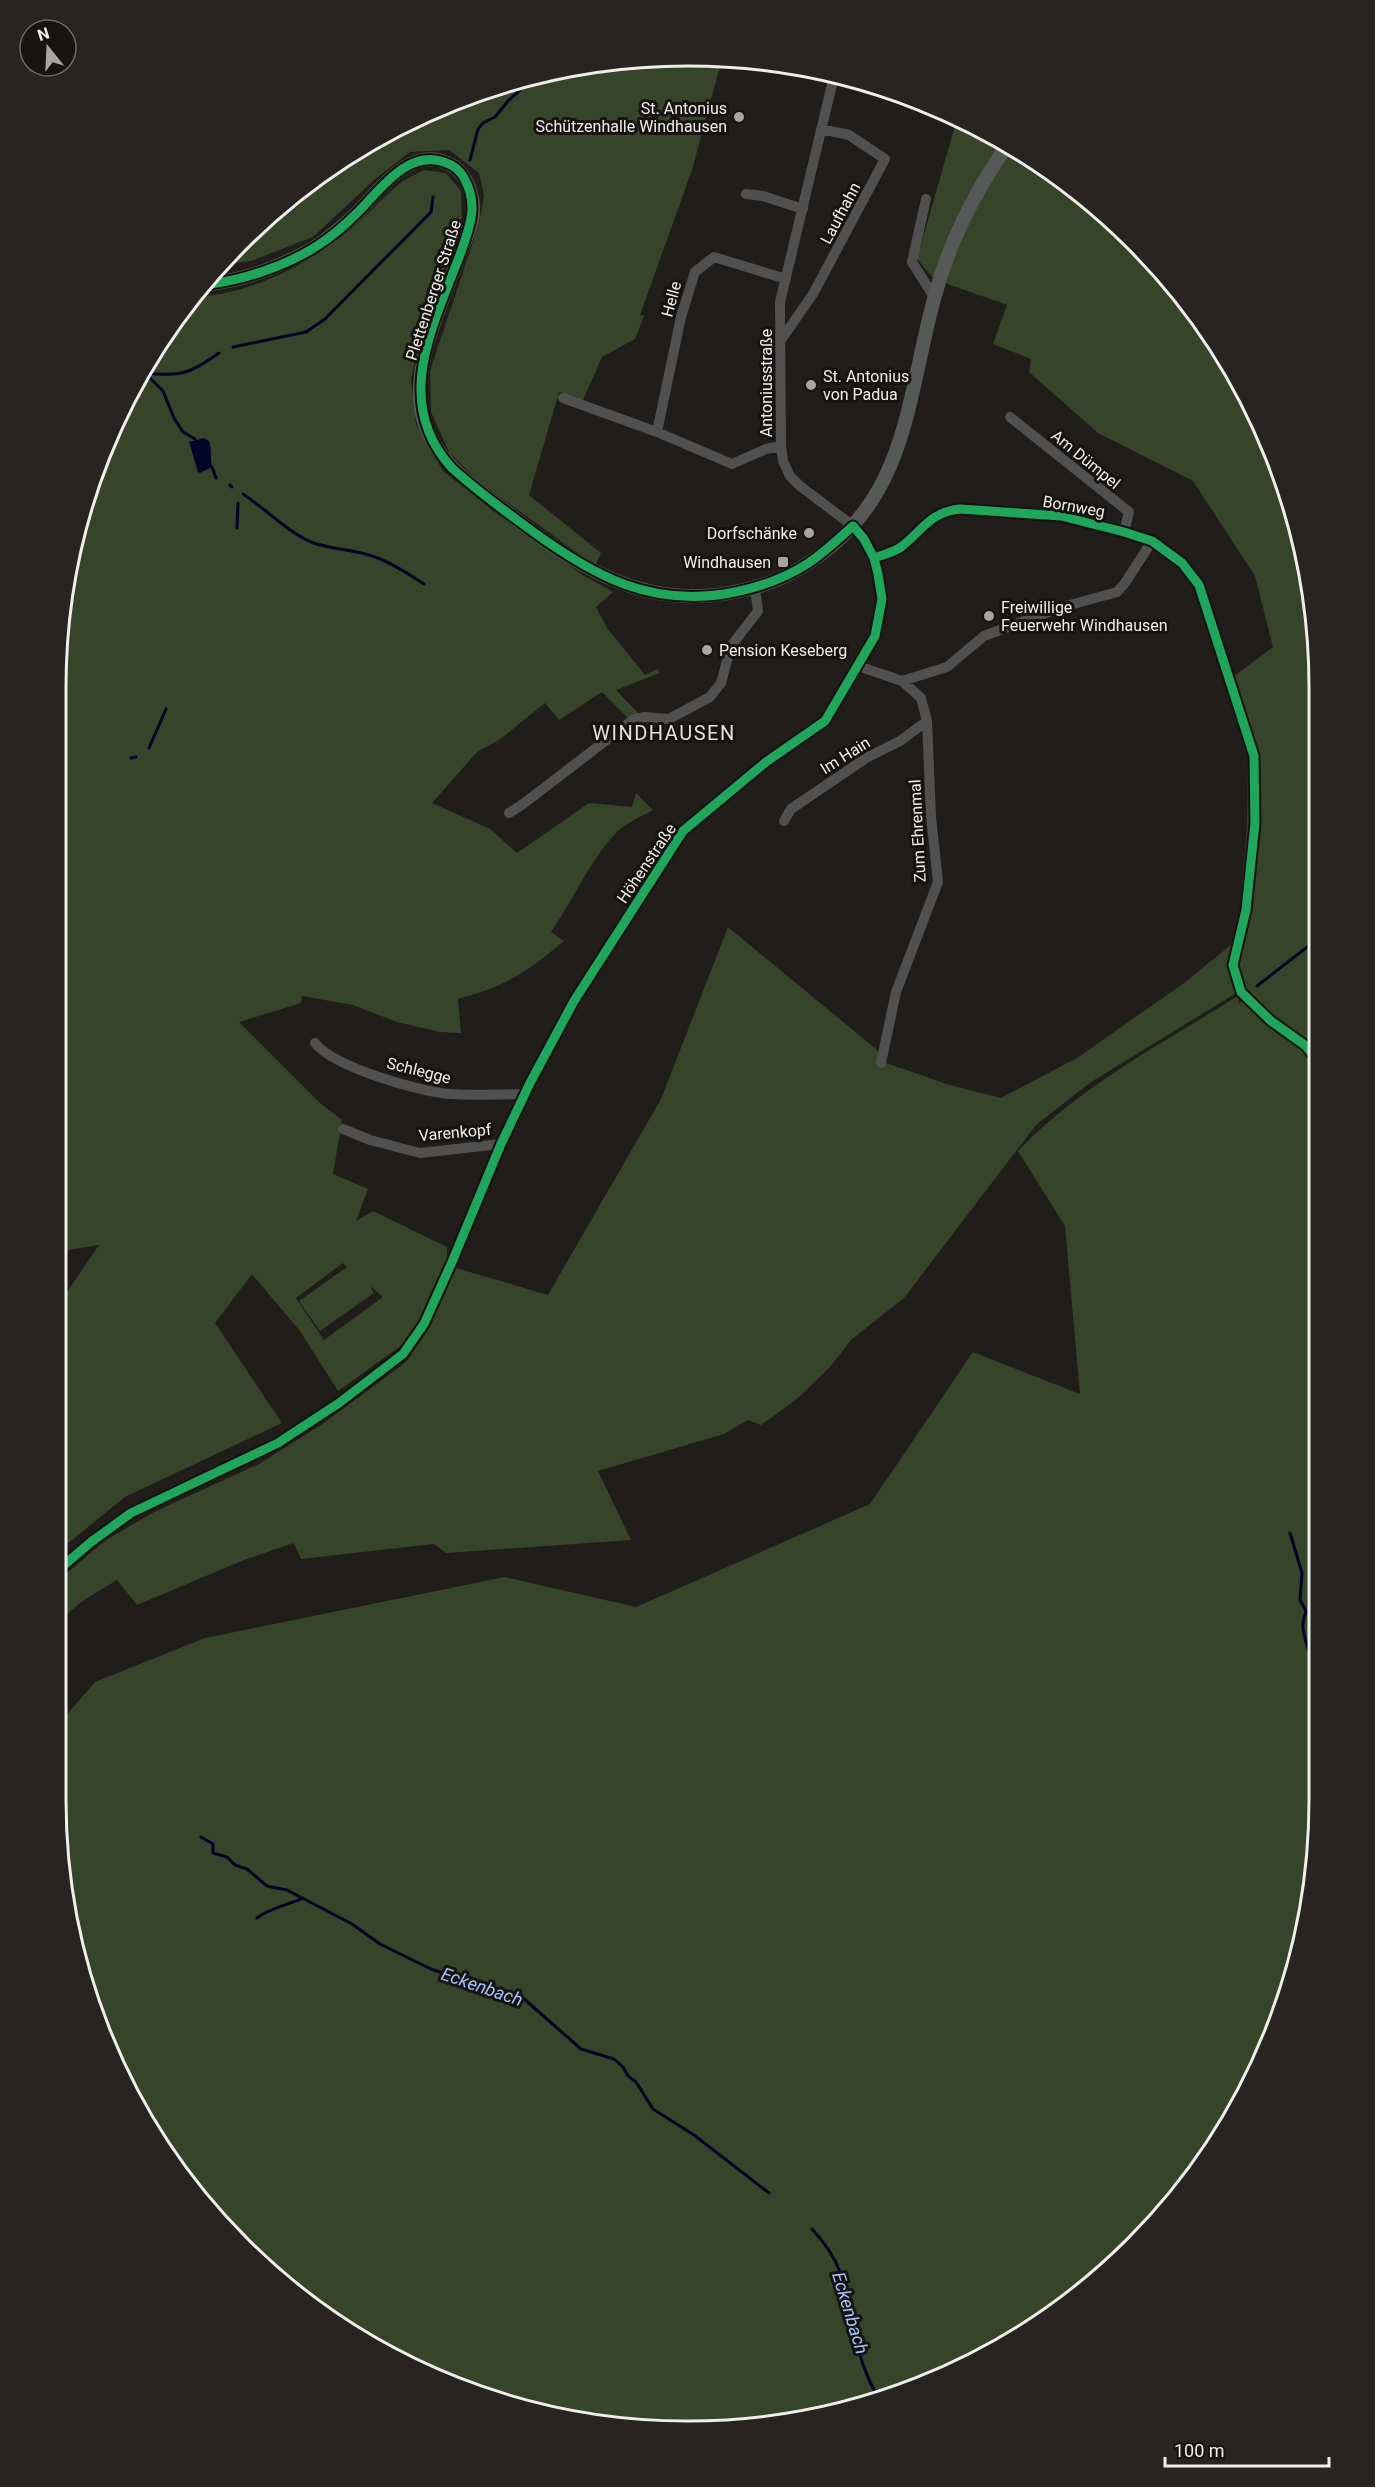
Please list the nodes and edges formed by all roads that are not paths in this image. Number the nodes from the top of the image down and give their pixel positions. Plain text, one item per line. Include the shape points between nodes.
1 (832, 83) edge
2 (821, 129) junction
3 (1003, 152) edge
4 (746, 194) dead end
5 (926, 199) dead end
6 (803, 209) junction
7 (786, 279) junction
8 (217, 282) edge
9 (934, 297) junction
10 (780, 340) junction
11 (563, 398) dead end
12 (1010, 417) dead end
13 (657, 432) junction
14 (781, 446) junction
15 (853, 526) junction
16 (1124, 532) junction
17 (1152, 541) junction
18 (874, 558) junction
19 (755, 588) junction
20 (1218, 647) dead end
21 (858, 666) junction
22 (902, 681) junction
23 (927, 721) junction
24 (509, 813) dead end
25 (784, 821) dead end
26 (315, 1043) dead end
27 (881, 1063) dead end
28 (525, 1095) junction
29 (343, 1129) dead end
30 (501, 1144) junction
31 (66, 1563) edge

1 - 2 street, Antoniusstraße
2 - 6 street, Antoniusstraße
2 - 10 street, Laufhahn via 849,135 885,159 813,294
3 - 9 main road, Plettenberger Straße via 965,220
4 - 6 street
5 - 9 street via 912,262
6 - 7 street, Antoniusstraße
7 - 10 street, Antoniusstraße via 780,302
7 - 13 street, Helle via 714,257 694,272
8 - 19 main road, Plettenberger Straße via 270,268 316,246 334,234 407,165 428,160 451,164 472,196 472,221 431,334 420,389 425,423 441,455 464,479 520,522 560,552 602,576 630,587 680,597 710,597
9 - 15 main road, Plettenberger Straße via 892,467
10 - 14 street, Antoniusstraße
11 - 13 street
12 - 16 street, Am Dümpel via 1129,512
13 - 14 street via 732,464
14 - 15 street, Antoniusstraße via 790,476
15 - 18 street, Höhenstraße
15 - 19 main road, Plettenberger Straße via 808,564
16 - 17 street, Bornweg
16 - 18 street, Bornweg via 1061,516 960,509 944,511 899,548
17 - 20 street, Bornweg via 1182,563 1198,585
17 - 22 street via 1117,592 1059,608 984,636 947,667
18 - 21 street, Höhenstraße via 882,599 875,636
19 - 24 street via 758,611 731,646 721,683 710,697 669,719 634,719
21 - 22 street, Zum Ehrenmal
21 - 28 street, Höhenstraße via 825,721 766,762 683,831 574,1001
22 - 23 street, Zum Ehrenmal via 921,698
23 - 25 street, Im Hain via 791,809
23 - 27 street, Zum Ehrenmal via 938,882 896,993
26 - 28 street, Schlegge via 322,1053 411,1087 450,1094
28 - 30 street, Höhenstraße
29 - 30 street, Varenkopf via 420,1153
30 - 31 street, Höhenstraße via 424,1324 403,1354 278,1443 130,1513

